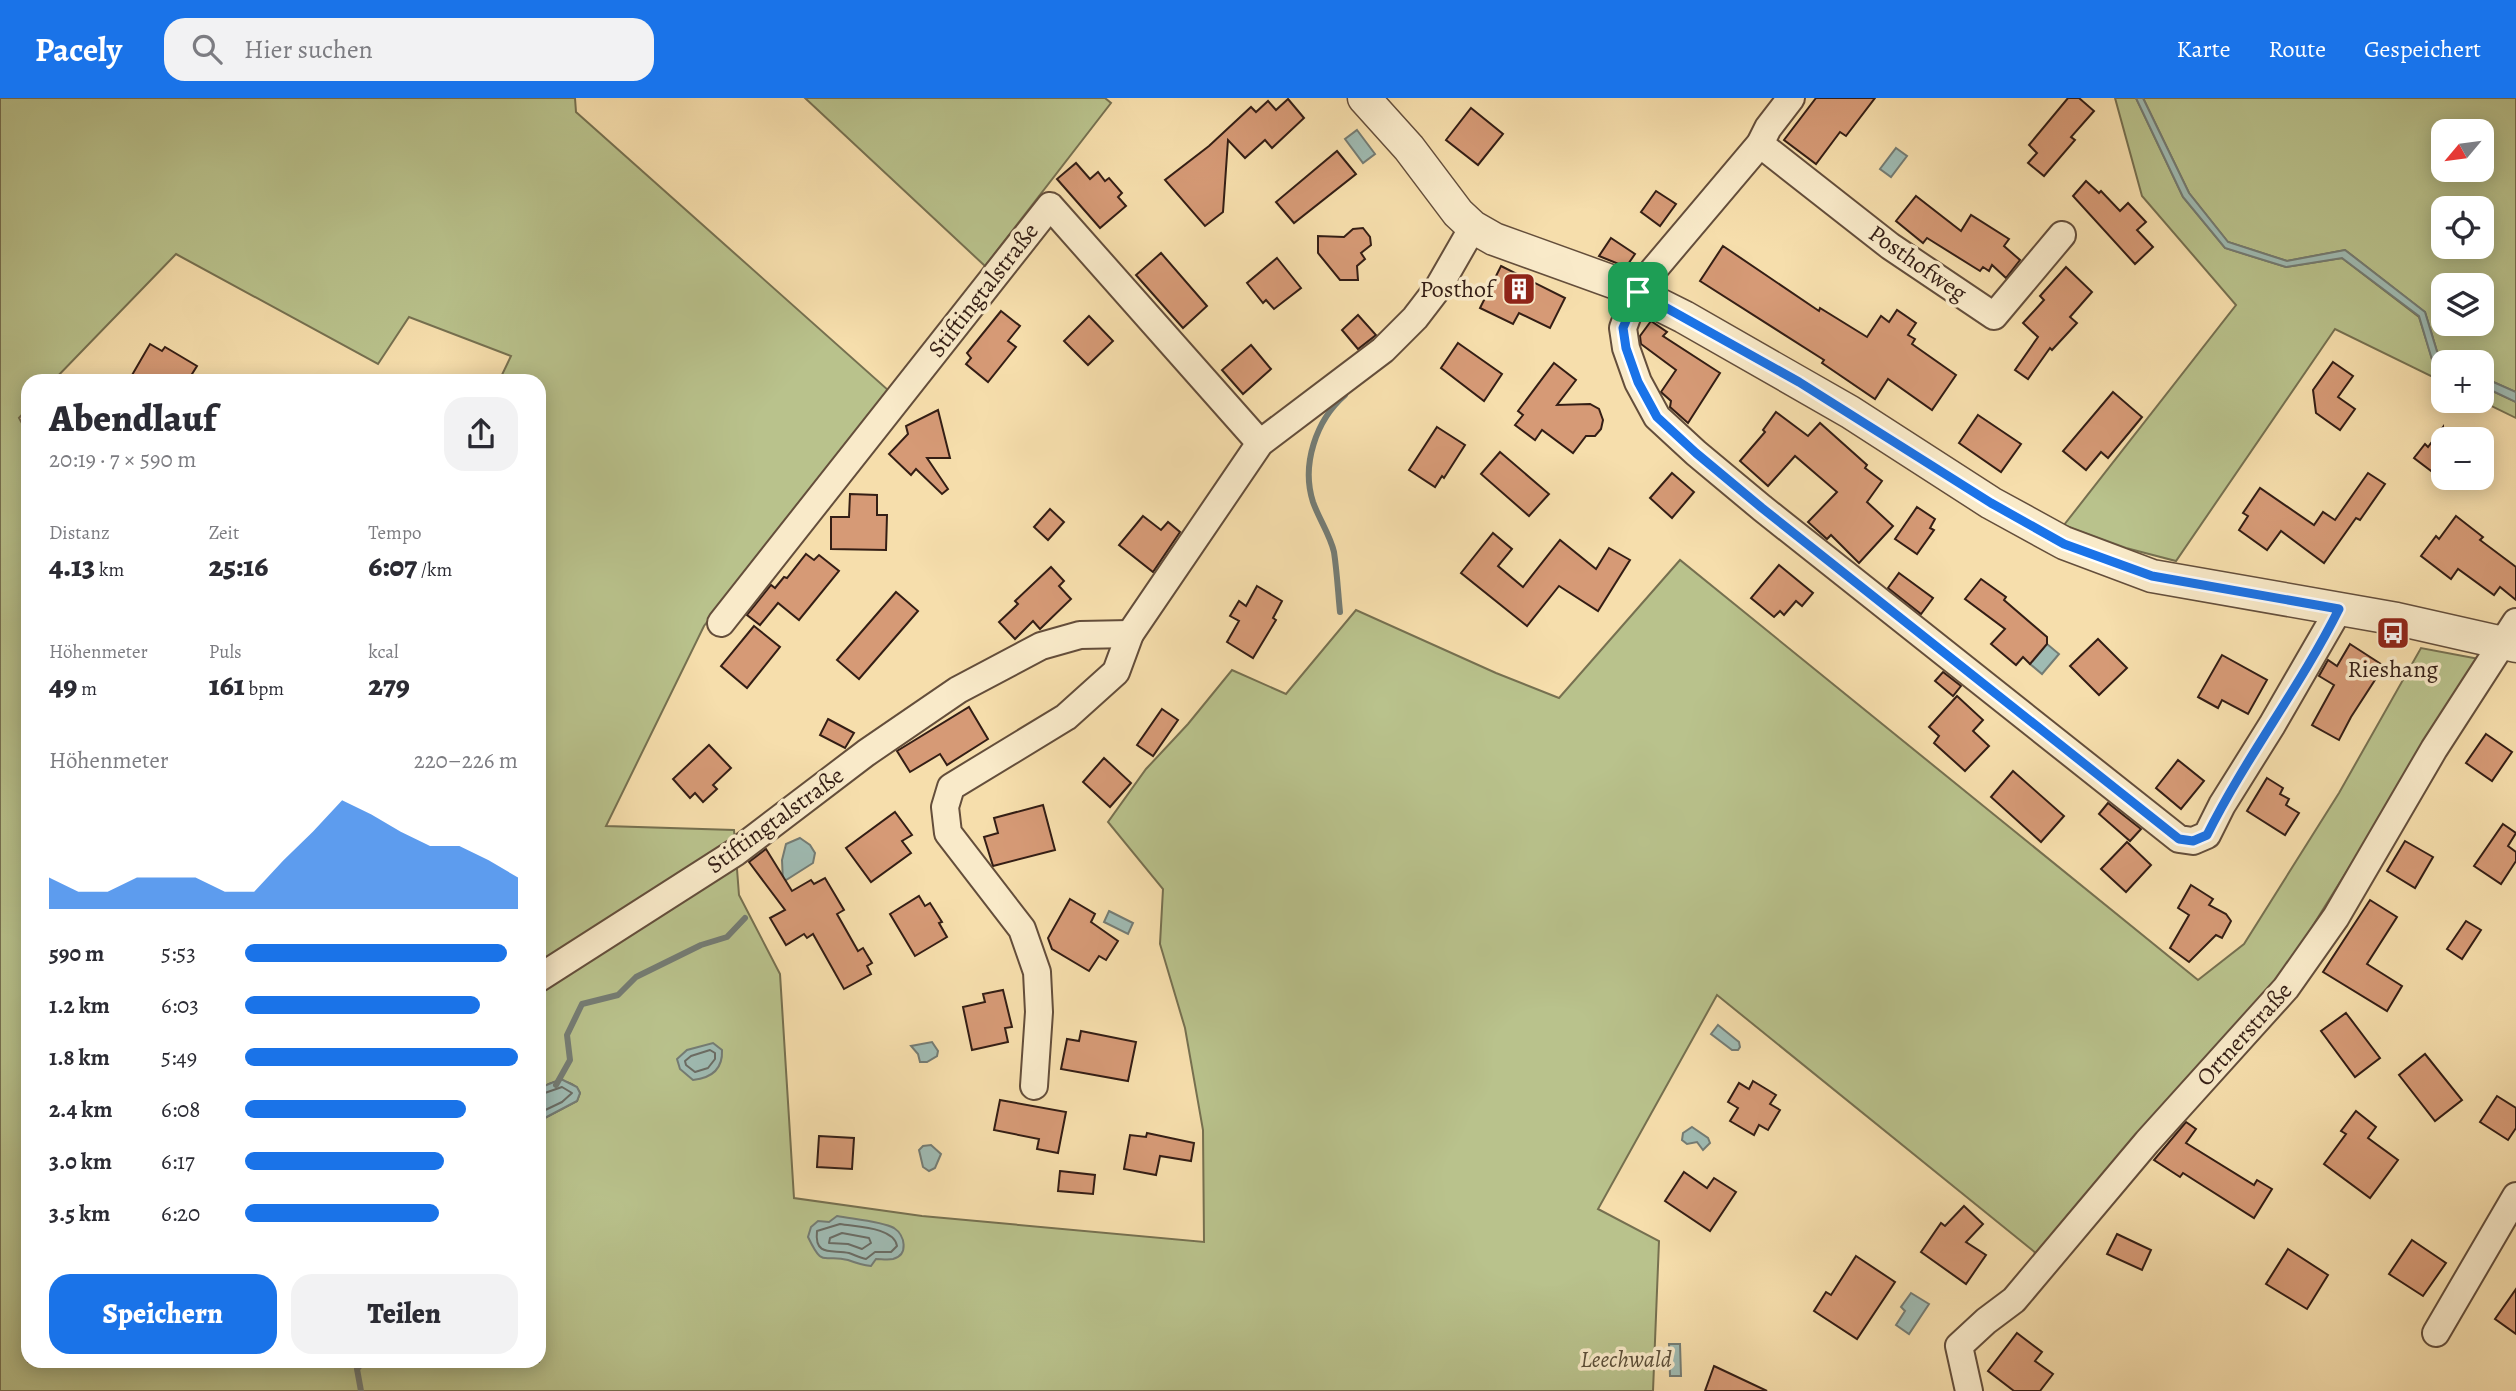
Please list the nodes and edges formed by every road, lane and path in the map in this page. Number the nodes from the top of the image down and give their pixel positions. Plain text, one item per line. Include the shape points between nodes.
1 (1364, 98) edge
2 (1791, 98) edge
3 (1760, 144) junction
4 (1473, 227) junction
5 (2062, 236) dead end
6 (1638, 292) junction
7 (1260, 443) junction
8 (2339, 609) junction
9 (721, 623) dead end
10 (1130, 634) junction
11 (2511, 637) edge
12 (546, 974) edge
13 (1034, 1086) dead end
14 (2516, 1196) edge
15 (2437, 1333) dead end
16 (1969, 1391) edge

1 - 4 street
2 - 3 street
3 - 5 street, Posthofweg via 1890,246 1994,316
3 - 6 street
4 - 6 street
4 - 7 street via 1415,318 1383,350
6 - 8 street via 1799,382 2064,544 2152,576
6 - 8 street via 1623,328 1638,382 1657,417 1762,508 2179,839 2193,841 2207,835
7 - 9 street, Stiftingtalstraße via 1050,206
7 - 10 street
8 - 11 street
10 - 12 street, Stiftingtalstraße via 1080,635 1041,646 958,690 866,752 736,852
10 - 13 street via 1116,672 1066,717 951,787 945,807 948,833 1021,929 1037,972
11 - 16 street, Ortnerstraße via 2434,749 2336,917 2286,988 2147,1142 2014,1300 1959,1346
14 - 15 street

